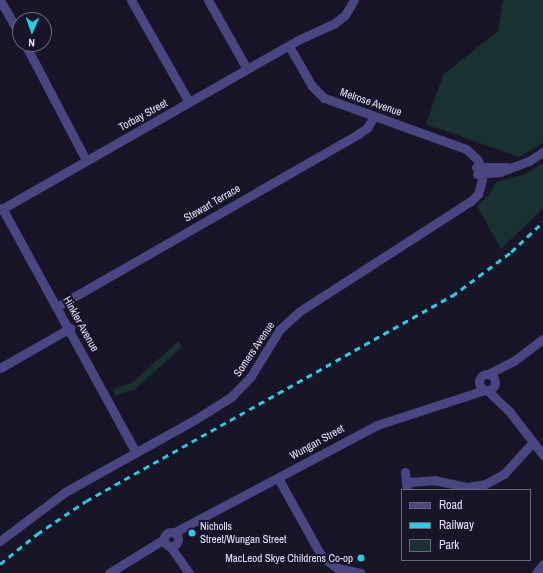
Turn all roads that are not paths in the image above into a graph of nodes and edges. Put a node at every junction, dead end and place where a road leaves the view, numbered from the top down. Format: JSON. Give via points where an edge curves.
{"nodes":[{"id":1,"x":0,"y":0,"type":"edge"},
{"id":2,"x":131,"y":0,"type":"edge"},
{"id":3,"x":208,"y":0,"type":"edge"},
{"id":4,"x":348,"y":0,"type":"edge"},
{"id":5,"x":354,"y":0,"type":"edge"},
{"id":6,"x":343,"y":12,"type":"junction"},
{"id":7,"x":12,"y":21,"type":"edge"},
{"id":8,"x":289,"y":46,"type":"junction"},
{"id":9,"x":29,"y":52,"type":"edge"},
{"id":10,"x":247,"y":69,"type":"junction"},
{"id":11,"x":189,"y":102,"type":"junction"},
{"id":12,"x":374,"y":116,"type":"junction"},
{"id":13,"x":543,"y":152,"type":"edge"},
{"id":14,"x":86,"y":160,"type":"junction"},
{"id":15,"x":479,"y":171,"type":"junction"},
{"id":16,"x":1,"y":209,"type":"edge"},
{"id":17,"x":58,"y":306,"type":"junction"},
{"id":18,"x":70,"y":328,"type":"junction"},
{"id":19,"x":543,"y":339,"type":"edge"},
{"id":20,"x":515,"y":360,"type":"junction"},
{"id":21,"x":0,"y":368,"type":"edge"},
{"id":22,"x":488,"y":374,"type":"junction"},
{"id":23,"x":480,"y":380,"type":"junction"},
{"id":24,"x":490,"y":387,"type":"junction"},
{"id":25,"x":460,"y":398,"type":"junction"},
{"id":26,"x":533,"y":442,"type":"junction"},
{"id":27,"x":136,"y":452,"type":"junction"},
{"id":28,"x":543,"y":455,"type":"edge"},
{"id":29,"x":406,"y":472,"type":"dead end"},
{"id":30,"x":278,"y":478,"type":"junction"},
{"id":31,"x":408,"y":486,"type":"edge"},
{"id":32,"x":0,"y":541,"type":"edge"},
{"id":33,"x":171,"y":541,"type":"junction"},
{"id":34,"x":543,"y":564,"type":"edge"},
{"id":35,"x":109,"y":573,"type":"edge"},
{"id":36,"x":189,"y":573,"type":"edge"},
{"id":37,"x":360,"y":573,"type":"edge"},
{"id":38,"x":536,"y":573,"type":"edge"}],
"edges":[{"from":1,"to":7,"type":"street"},
{"from":2,"to":11,"type":"street"},
{"from":3,"to":10,"type":"street"},
{"from":4,"to":6,"type":"street"},
{"from":5,"to":6,"type":"street"},
{"from":6,"to":8,"type":"street","name":"Torbay Street"},
{"from":8,"to":10,"type":"street","name":"Torbay Street"},
{"from":8,"to":12,"type":"street","name":"Melrose Avenue","via":[[319,94]]},
{"from":9,"to":14,"type":"street"},
{"from":10,"to":11,"type":"street","name":"Torbay Street"},
{"from":11,"to":14,"type":"street","name":"Torbay Street"},
{"from":12,"to":15,"type":"street","name":"Melrose Avenue","via":[[458,145],[469,152]]},
{"from":12,"to":17,"type":"street","name":"Stewart Terrace","via":[[367,128],[358,134]]},
{"from":13,"to":15,"type":"street","via":[[512,168]]},
{"from":14,"to":16,"type":"street","name":"Torbay Street"},
{"from":15,"to":27,"type":"street","name":"Somers Avenue","via":[[474,190],[464,204],[300,311],[280,329],[251,376],[231,397]]},
{"from":16,"to":17,"type":"street","name":"Hinkler Avenue"},
{"from":17,"to":18,"type":"street","name":"Hinkler Avenue"},
{"from":18,"to":21,"type":"street"},
{"from":18,"to":27,"type":"street","name":"Hinkler Avenue"},
{"from":19,"to":20,"type":"street","name":"Wungan Street"},
{"from":20,"to":22,"type":"street","name":"Wungan Street"},
{"from":20,"to":24,"type":"street","name":"Wungan Street"},
{"from":22,"to":23,"type":"street","name":"Wungan Street"},
{"from":22,"to":24,"type":"street"},
{"from":23,"to":24,"type":"street","via":[[480,385]]},
{"from":23,"to":25,"type":"street","name":"Wungan Street"},
{"from":24,"to":25,"type":"street","name":"Wungan Street"},
{"from":24,"to":26,"type":"street"},
{"from":25,"to":30,"type":"street","name":"Wungan Street","via":[[377,424]]},
{"from":26,"to":28,"type":"street"},
{"from":26,"to":31,"type":"street","via":[[504,474],[485,484],[467,487],[434,480]]},
{"from":27,"to":32,"type":"street","name":"Somers Avenue","via":[[60,496]]},
{"from":29,"to":31,"type":"street"},
{"from":30,"to":33,"type":"street","name":"Wungan Street","via":[[194,524]]},
{"from":30,"to":37,"type":"street","via":[[322,557],[337,568]]},
{"from":33,"to":35,"type":"street","name":"Wungan Street","via":[[145,552]]},
{"from":33,"to":36,"type":"street"},
{"from":34,"to":38,"type":"street"}]}
